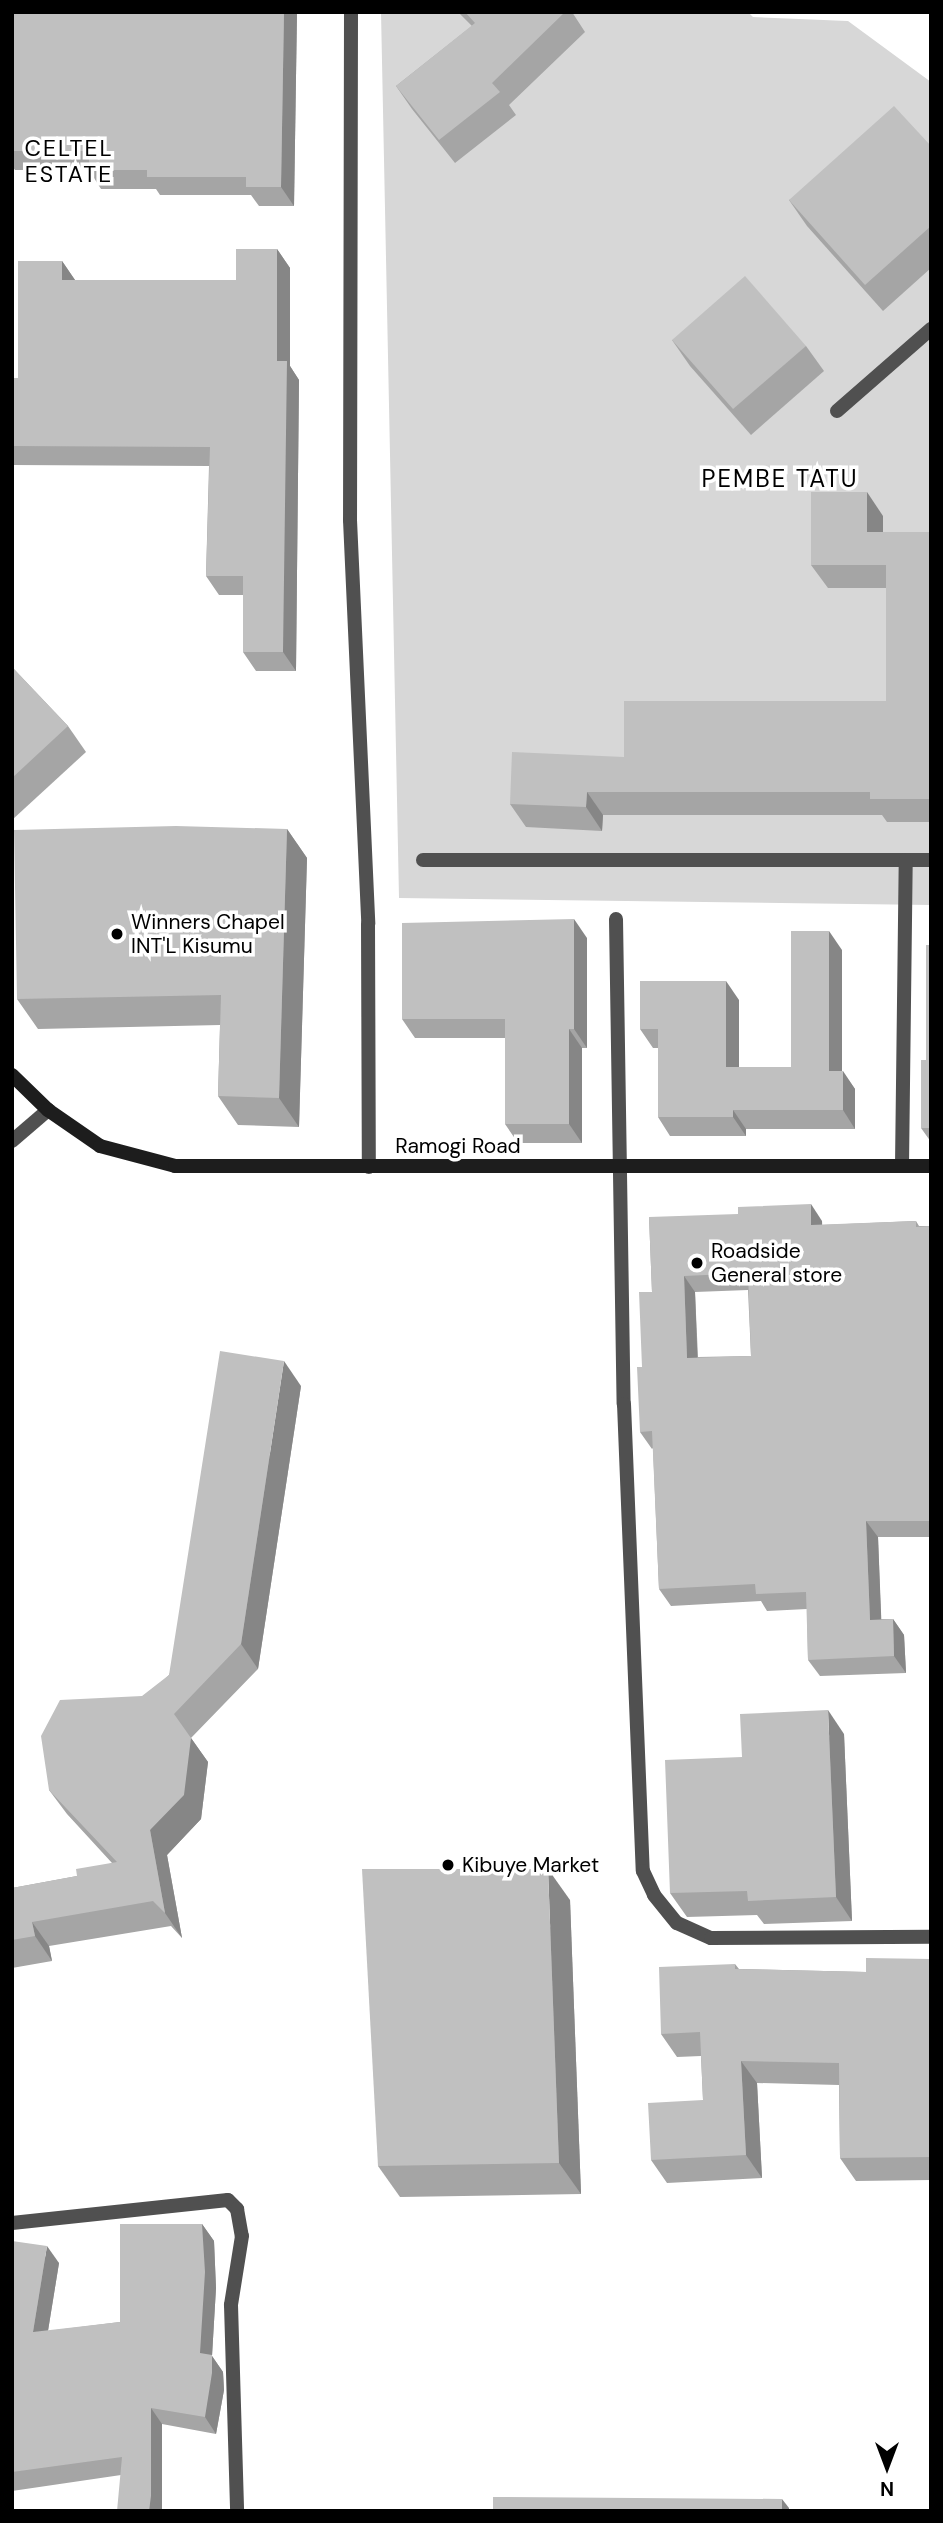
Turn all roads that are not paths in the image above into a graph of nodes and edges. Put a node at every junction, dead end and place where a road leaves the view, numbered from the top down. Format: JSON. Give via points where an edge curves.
{"nodes":[{"id":1,"x":351,"y":12,"type":"edge"},
{"id":2,"x":931,"y":329,"type":"edge"},
{"id":3,"x":837,"y":411,"type":"dead end"},
{"id":4,"x":424,"y":860,"type":"dead end"},
{"id":5,"x":906,"y":860,"type":"junction"},
{"id":6,"x":931,"y":860,"type":"edge"},
{"id":7,"x":616,"y":919,"type":"dead end"},
{"id":8,"x":12,"y":1075,"type":"edge"},
{"id":9,"x":48,"y":1110,"type":"junction"},
{"id":10,"x":12,"y":1141,"type":"edge"},
{"id":11,"x":623,"y":1166,"type":"junction"},
{"id":12,"x":902,"y":1166,"type":"junction"},
{"id":13,"x":931,"y":1166,"type":"edge"},
{"id":14,"x":369,"y":1167,"type":"junction"},
{"id":15,"x":931,"y":1937,"type":"edge"},
{"id":16,"x":12,"y":2223,"type":"edge"},
{"id":17,"x":237,"y":2511,"type":"edge"}],
"edges":[{"from":1,"to":14,"type":"street","via":[[350,520],[368,924]]},
{"from":2,"to":3,"type":"street"},
{"from":4,"to":5,"type":"street"},
{"from":5,"to":6,"type":"street"},
{"from":5,"to":12,"type":"street"},
{"from":7,"to":11,"type":"street"},
{"from":8,"to":9,"type":"street","name":"Ramogi Road"},
{"from":9,"to":10,"type":"street"},
{"from":9,"to":14,"type":"street","name":"Ramogi Road","via":[[100,1146],[175,1166]]},
{"from":11,"to":12,"type":"street","name":"Ramogi Road"},
{"from":11,"to":14,"type":"street","name":"Ramogi Road"},
{"from":11,"to":15,"type":"street","via":[[624,1404],[643,1871],[649,1887],[677,1923],[711,1938]]},
{"from":12,"to":13,"type":"street","name":"Ramogi Road"},
{"from":16,"to":17,"type":"street","via":[[228,2200],[237,2209],[242,2236],[231,2305]]}]}
